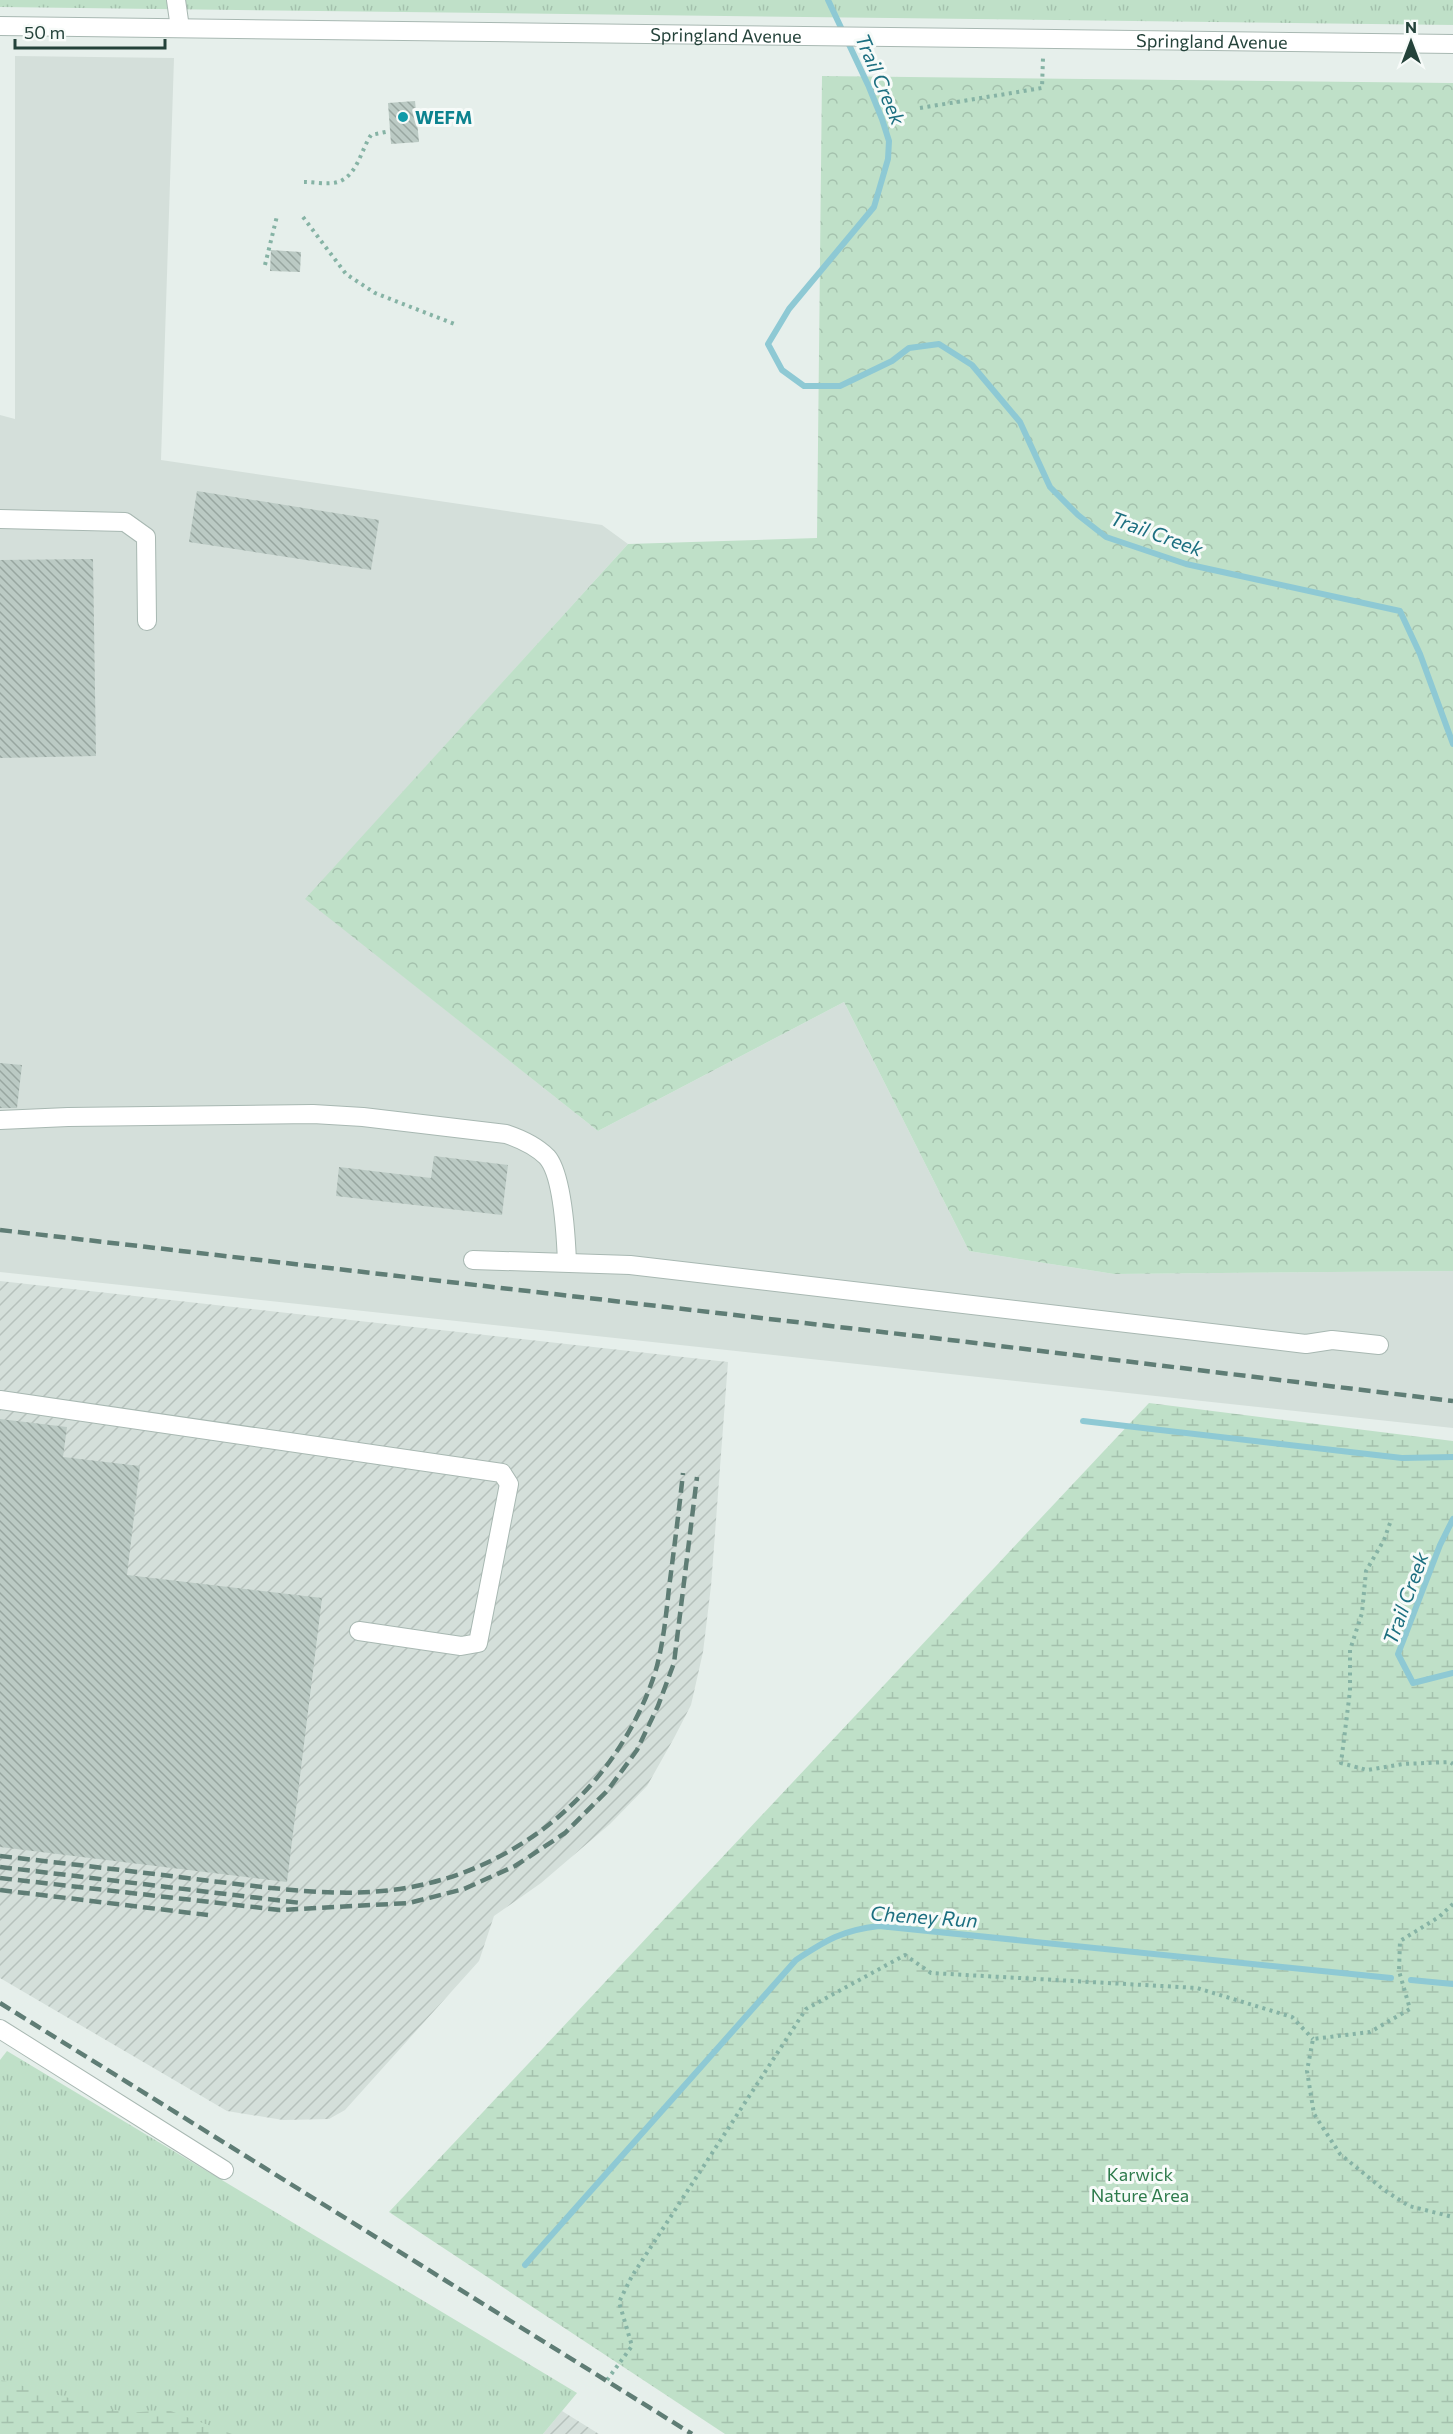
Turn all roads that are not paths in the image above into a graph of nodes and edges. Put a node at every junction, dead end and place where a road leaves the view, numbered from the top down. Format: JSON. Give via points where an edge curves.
{"nodes":[{"id":1,"x":176,"y":0,"type":"edge"},
{"id":2,"x":0,"y":26,"type":"edge"},
{"id":3,"x":180,"y":28,"type":"junction"},
{"id":4,"x":1453,"y":44,"type":"edge"},
{"id":5,"x":0,"y":519,"type":"edge"},
{"id":6,"x":147,"y":621,"type":"dead end"},
{"id":7,"x":0,"y":1120,"type":"edge"},
{"id":8,"x":473,"y":1260,"type":"dead end"},
{"id":9,"x":567,"y":1262,"type":"junction"},
{"id":10,"x":1379,"y":1345,"type":"dead end"},
{"id":11,"x":0,"y":1400,"type":"edge"},
{"id":12,"x":359,"y":1631,"type":"dead end"},
{"id":13,"x":0,"y":2029,"type":"edge"},
{"id":14,"x":224,"y":2170,"type":"dead end"}],
"edges":[{"from":1,"to":3,"type":"street"},
{"from":2,"to":3,"type":"street","name":"Springland Avenue"},
{"from":3,"to":4,"type":"street","name":"Springland Avenue"},
{"from":5,"to":6,"type":"street","via":[[125,522],[146,537]]},
{"from":7,"to":9,"type":"street","via":[[313,1114],[506,1134],[527,1142],[548,1158],[556,1174]]},
{"from":8,"to":9,"type":"street"},
{"from":9,"to":10,"type":"street","via":[[630,1265],[1306,1344],[1332,1340]]},
{"from":11,"to":12,"type":"street","via":[[502,1473],[509,1484],[478,1643],[461,1646]]},
{"from":13,"to":14,"type":"street"}]}
